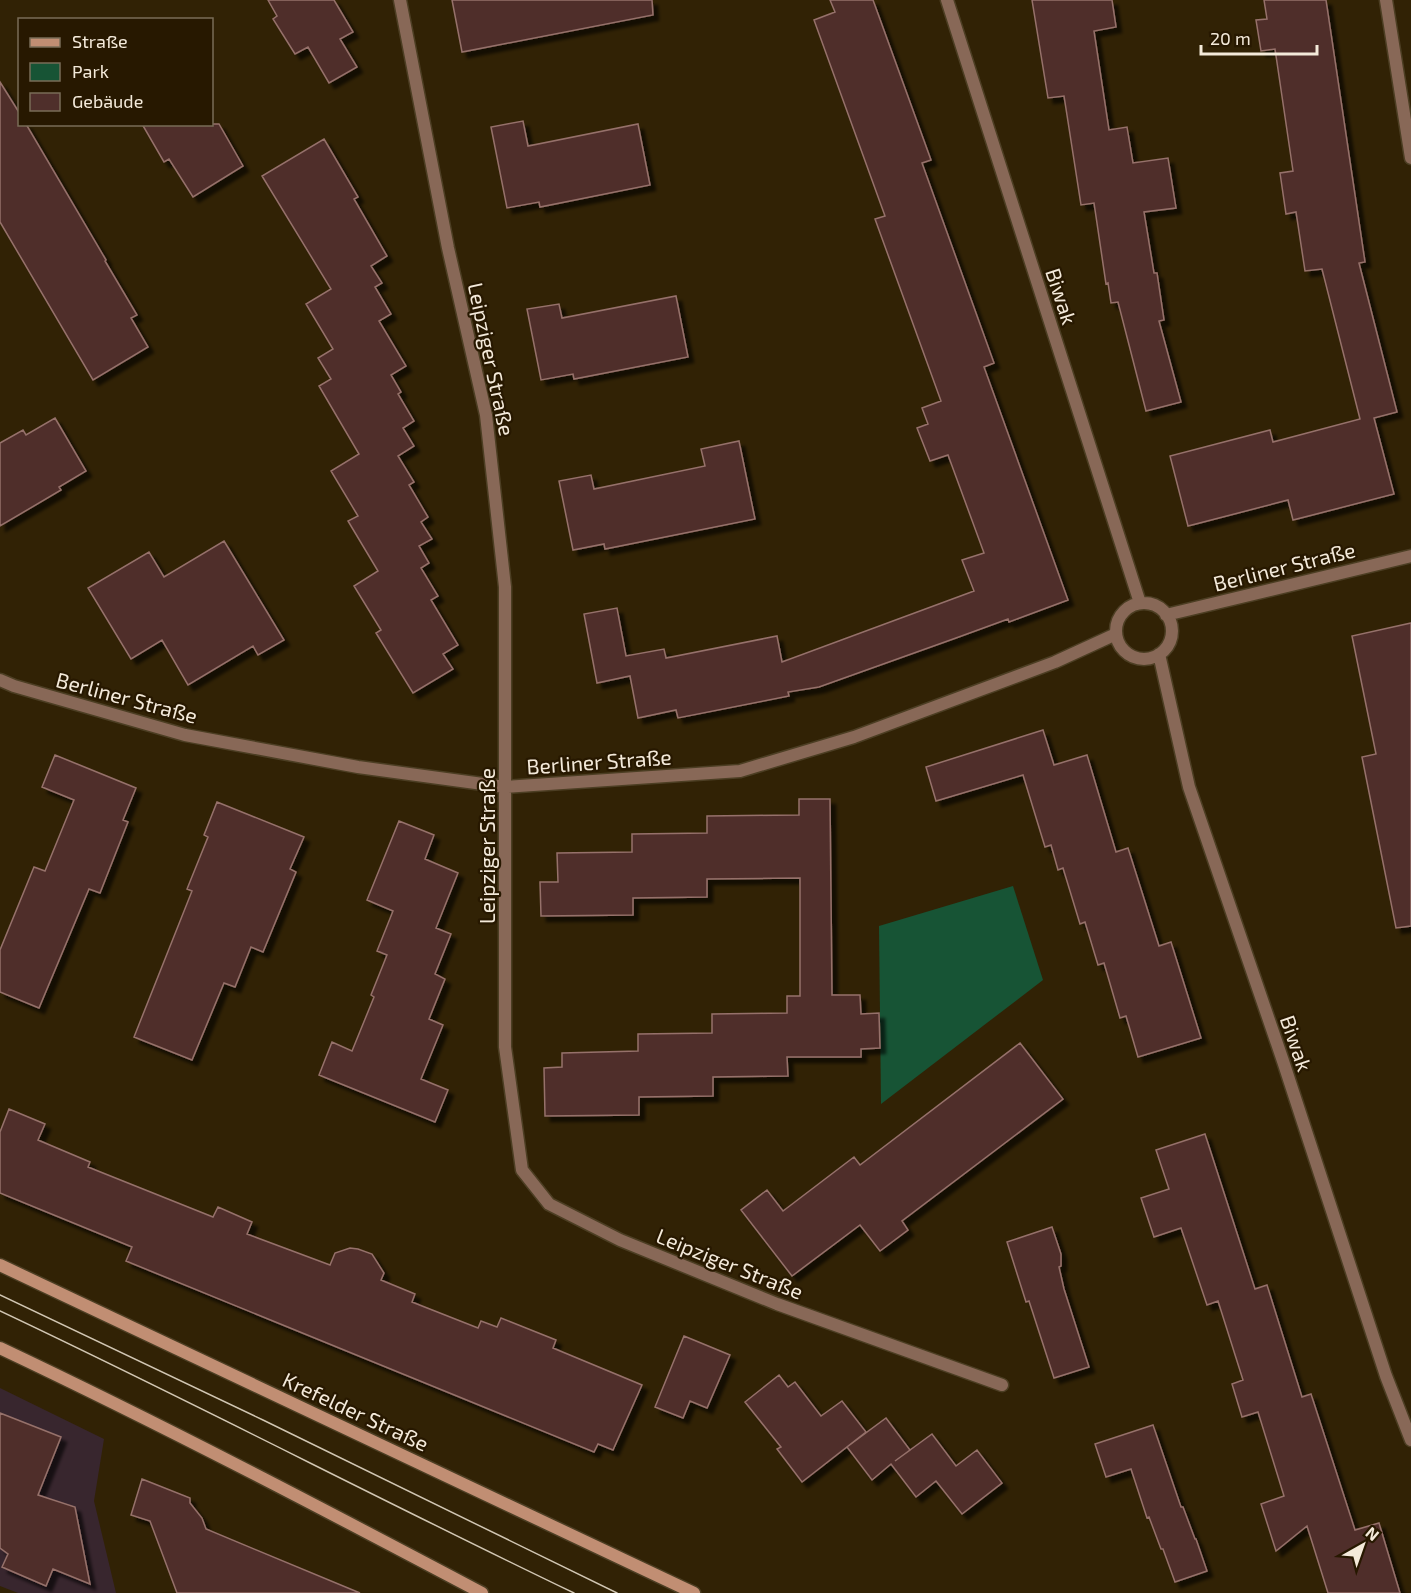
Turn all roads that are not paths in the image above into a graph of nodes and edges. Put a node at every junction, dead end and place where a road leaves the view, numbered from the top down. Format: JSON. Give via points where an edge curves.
{"nodes":[{"id":1,"x":400,"y":0,"type":"edge"},
{"id":2,"x":947,"y":0,"type":"edge"},
{"id":3,"x":1386,"y":0,"type":"edge"},
{"id":4,"x":1411,"y":158,"type":"edge"},
{"id":5,"x":1411,"y":556,"type":"edge"},
{"id":6,"x":1140,"y":603,"type":"junction"},
{"id":7,"x":1167,"y":615,"type":"junction"},
{"id":8,"x":1116,"y":634,"type":"junction"},
{"id":9,"x":1159,"y":654,"type":"junction"},
{"id":10,"x":0,"y":680,"type":"edge"},
{"id":11,"x":505,"y":787,"type":"junction"},
{"id":12,"x":0,"y":1265,"type":"edge"},
{"id":13,"x":0,"y":1348,"type":"edge"},
{"id":14,"x":1002,"y":1385,"type":"dead end"},
{"id":15,"x":1411,"y":1440,"type":"edge"},
{"id":16,"x":482,"y":1593,"type":"edge"},
{"id":17,"x":694,"y":1593,"type":"edge"}],
"edges":[{"from":1,"to":11,"type":"street","name":"Leipziger Straße","via":[[448,248],[486,415],[505,587]]},
{"from":2,"to":6,"type":"street","name":"Biwak"},
{"from":3,"to":4,"type":"street"},
{"from":5,"to":7,"type":"street","name":"Berliner Straße"},
{"from":6,"to":7,"type":"street","via":[[1158,607]]},
{"from":6,"to":8,"type":"street","via":[[1120,615]]},
{"from":7,"to":9,"type":"street","via":[[1172,631]]},
{"from":8,"to":9,"type":"street","via":[[1123,650],[1132,656],[1142,659]]},
{"from":8,"to":11,"type":"street","name":"Berliner Straße","via":[[1055,662],[854,737],[740,771]]},
{"from":9,"to":15,"type":"street","name":"Biwak","via":[[1189,787],[1386,1376]]},
{"from":10,"to":11,"type":"street","name":"Berliner Straße","via":[[184,735],[358,767]]},
{"from":11,"to":14,"type":"street","name":"Leipziger Straße","via":[[505,1047],[522,1170],[549,1204],[620,1240],[777,1304]]},
{"from":12,"to":17,"type":"main road","name":"Krefelder Straße"},
{"from":13,"to":16,"type":"main road","via":[[155,1423]]}]}
